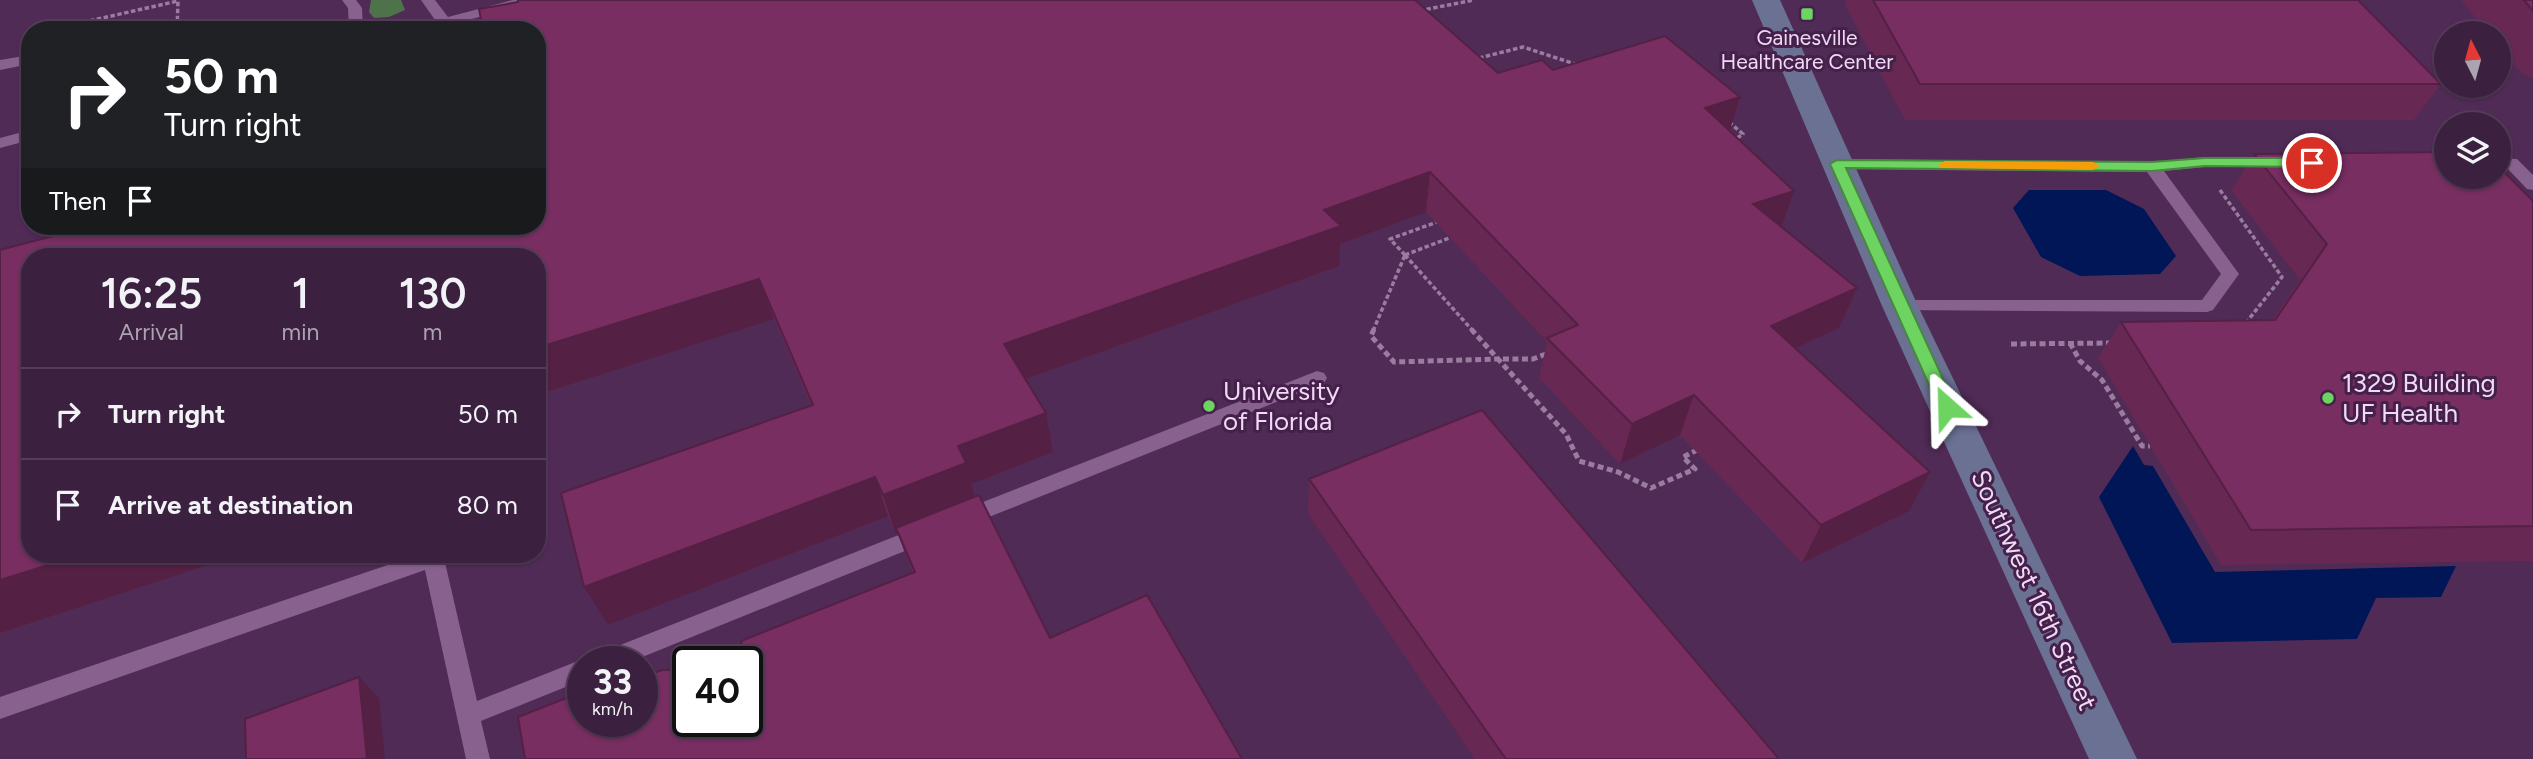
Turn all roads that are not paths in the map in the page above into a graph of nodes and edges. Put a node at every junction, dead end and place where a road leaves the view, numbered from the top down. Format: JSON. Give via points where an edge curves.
{"nodes":[{"id":1,"x":349,"y":0,"type":"edge"},
{"id":2,"x":428,"y":0,"type":"edge"},
{"id":3,"x":530,"y":0,"type":"edge"},
{"id":4,"x":1766,"y":0,"type":"edge"},
{"id":5,"x":356,"y":21,"type":"edge"},
{"id":6,"x":443,"y":21,"type":"edge"},
{"id":7,"x":462,"y":21,"type":"edge"},
{"id":8,"x":21,"y":61,"type":"edge"},
{"id":9,"x":0,"y":65,"type":"edge"},
{"id":10,"x":21,"y":137,"type":"edge"},
{"id":11,"x":0,"y":143,"type":"edge"},
{"id":12,"x":2286,"y":162,"type":"edge"},
{"id":13,"x":2511,"y":163,"type":"edge"},
{"id":14,"x":2533,"y":163,"type":"edge"},
{"id":15,"x":1837,"y":164,"type":"junction"},
{"id":16,"x":2152,"y":167,"type":"junction"},
{"id":17,"x":2511,"y":168,"type":"edge"},
{"id":18,"x":2533,"y":186,"type":"edge"},
{"id":19,"x":1900,"y":306,"type":"junction"},
{"id":20,"x":1317,"y":378,"type":"dead end"},
{"id":21,"x":419,"y":563,"type":"edge"},
{"id":22,"x":434,"y":563,"type":"edge"},
{"id":23,"x":643,"y":646,"type":"edge"},
{"id":24,"x":567,"y":676,"type":"edge"},
{"id":25,"x":0,"y":708,"type":"edge"},
{"id":26,"x":468,"y":715,"type":"junction"},
{"id":27,"x":478,"y":759,"type":"edge"},
{"id":28,"x":2113,"y":759,"type":"edge"}],
"edges":[{"from":1,"to":5,"type":"lane"},
{"from":2,"to":6,"type":"lane"},
{"from":3,"to":7,"type":"lane"},
{"from":4,"to":15,"type":"street","name":"Southwest 16th Street"},
{"from":8,"to":9,"type":"lane"},
{"from":10,"to":11,"type":"lane"},
{"from":12,"to":16,"type":"lane"},
{"from":13,"to":14,"type":"lane"},
{"from":15,"to":16,"type":"lane"},
{"from":15,"to":19,"type":"street","name":"Southwest 16th Street"},
{"from":16,"to":19,"type":"lane","via":[[2230,274],[2207,306]]},
{"from":17,"to":18,"type":"lane"},
{"from":19,"to":28,"type":"street","name":"Southwest 16th Street"},
{"from":20,"to":23,"type":"lane"},
{"from":21,"to":25,"type":"lane"},
{"from":22,"to":26,"type":"lane"},
{"from":24,"to":26,"type":"lane"},
{"from":26,"to":27,"type":"lane"}]}
